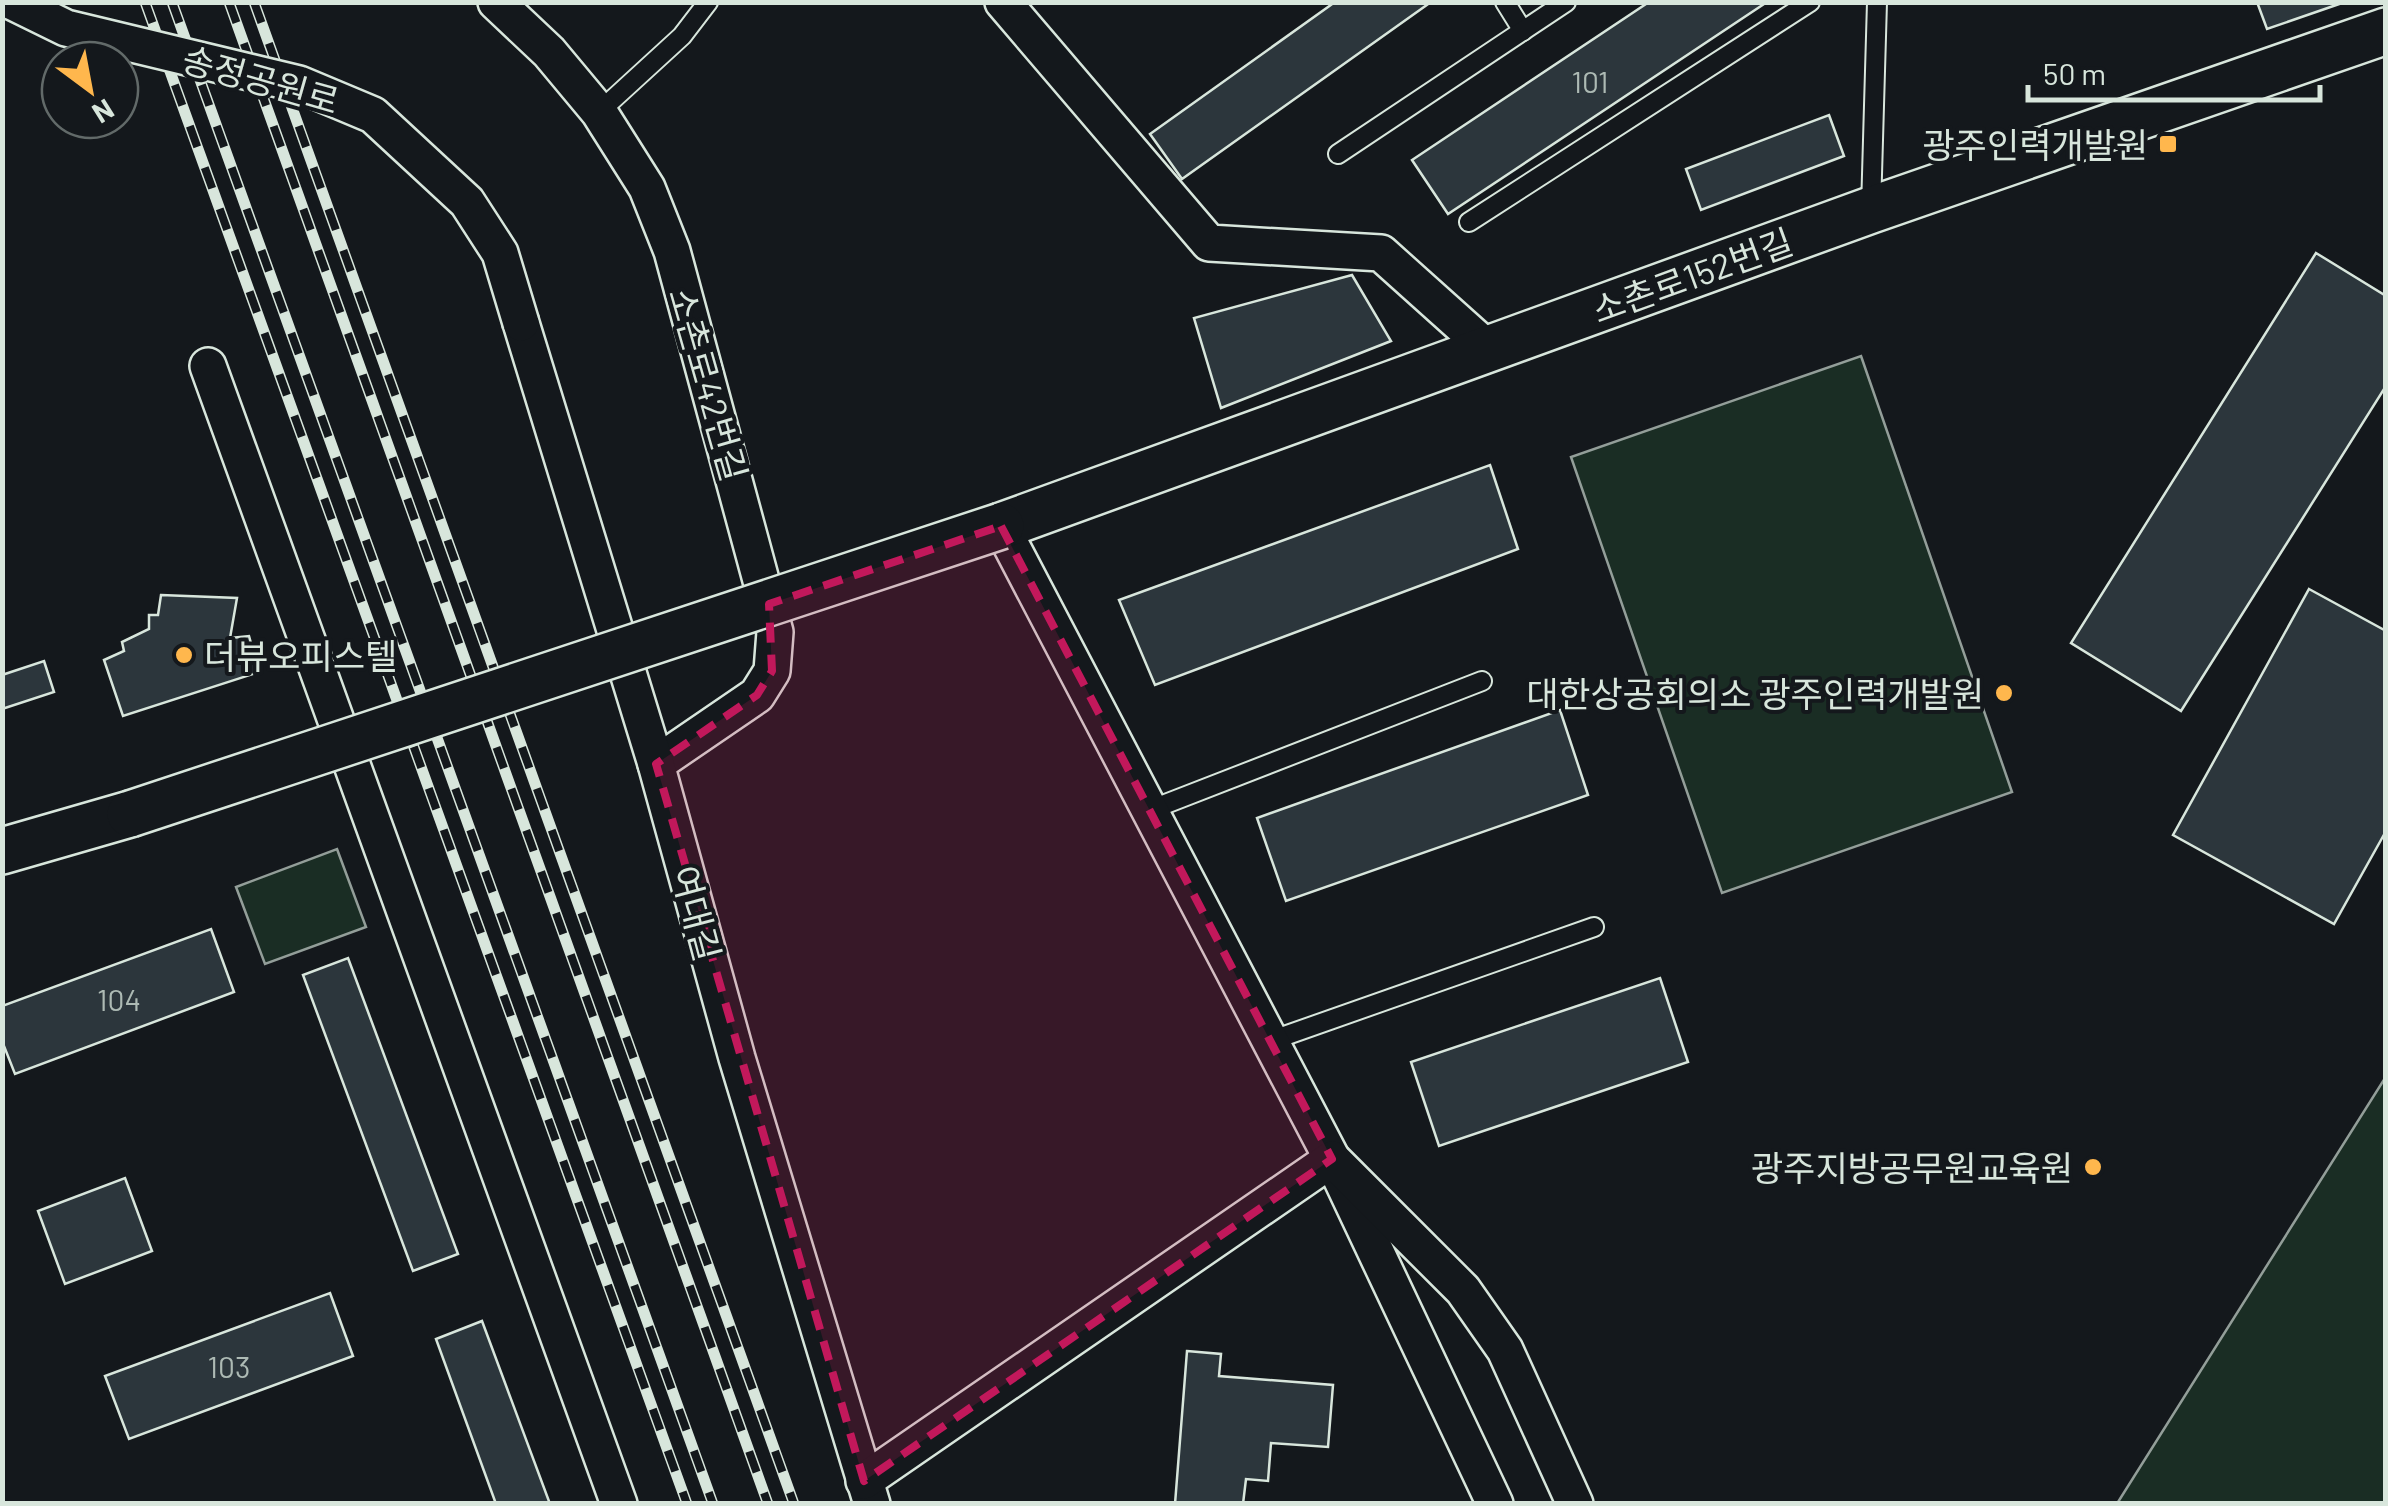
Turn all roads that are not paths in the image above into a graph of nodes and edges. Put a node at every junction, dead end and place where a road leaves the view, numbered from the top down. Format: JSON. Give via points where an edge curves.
{"nodes":[{"id":1,"x":13,"y":2,"type":"edge"},
{"id":2,"x":496,"y":2,"type":"edge"},
{"id":3,"x":708,"y":2,"type":"edge"},
{"id":4,"x":1003,"y":2,"type":"edge"},
{"id":5,"x":1506,"y":2,"type":"edge"},
{"id":6,"x":1566,"y":2,"type":"edge"},
{"id":7,"x":1810,"y":2,"type":"edge"},
{"id":8,"x":1877,"y":2,"type":"edge"},
{"id":9,"x":1523,"y":31,"type":"junction"},
{"id":10,"x":2386,"y":31,"type":"edge"},
{"id":11,"x":599,"y":112,"type":"junction"},
{"id":12,"x":1338,"y":154,"type":"dead end"},
{"id":13,"x":1871,"y":210,"type":"junction"},
{"id":14,"x":1469,"y":222,"type":"dead end"},
{"id":15,"x":521,"y":322,"type":"joint"},
{"id":16,"x":1488,"y":349,"type":"junction"},
{"id":17,"x":208,"y":366,"type":"dead end"},
{"id":18,"x":1001,"y":526,"type":"junction"},
{"id":19,"x":1482,"y":681,"type":"dead end"},
{"id":20,"x":656,"y":764,"type":"junction"},
{"id":21,"x":1150,"y":810,"type":"junction"},
{"id":22,"x":2,"y":851,"type":"edge"},
{"id":23,"x":1594,"y":927,"type":"dead end"},
{"id":24,"x":1270,"y":1040,"type":"junction"},
{"id":25,"x":1332,"y":1158,"type":"junction"},
{"id":26,"x":868,"y":1492,"type":"edge"},
{"id":27,"x":619,"y":1504,"type":"edge"},
{"id":28,"x":1495,"y":1504,"type":"edge"},
{"id":29,"x":1575,"y":1504,"type":"edge"}],
"edges":[{"from":1,"to":15,"type":"street","name":"송정공원로","bridge":true,"via":[[66,28],[300,84],[373,115],[467,202],[500,253]]},
{"from":2,"to":11,"type":"street","name":"소촌로42번길"},
{"from":3,"to":11,"type":"lane","via":[[682,36]]},
{"from":4,"to":16,"type":"street","via":[[1209,243],[1381,253]]},
{"from":5,"to":9,"type":"lane"},
{"from":6,"to":9,"type":"lane"},
{"from":7,"to":14,"type":"lane"},
{"from":8,"to":13,"type":"lane"},
{"from":9,"to":12,"type":"lane"},
{"from":10,"to":13,"type":"street","name":"소촌로152번길"},
{"from":11,"to":20,"type":"street","name":"소촌로42번길","via":[[646,188],[672,251],[775,632],[772,671],[757,695]]},
{"from":13,"to":16,"type":"street","name":"소촌로152번길"},
{"from":15,"to":20,"type":"street","name":"여대길"},
{"from":16,"to":18,"type":"street","name":"소촌로152번길"},
{"from":17,"to":27,"type":"street"},
{"from":18,"to":21,"type":"street"},
{"from":18,"to":22,"type":"street","name":"소촌로152번길","bridge":true},
{"from":19,"to":21,"type":"lane"},
{"from":20,"to":26,"type":"street","name":"여대길"},
{"from":21,"to":24,"type":"street"},
{"from":23,"to":24,"type":"lane"},
{"from":24,"to":25,"type":"street"},
{"from":25,"to":26,"type":"street"},
{"from":25,"to":28,"type":"street"},
{"from":25,"to":29,"type":"street","via":[[1463,1290],[1505,1350]]}]}
